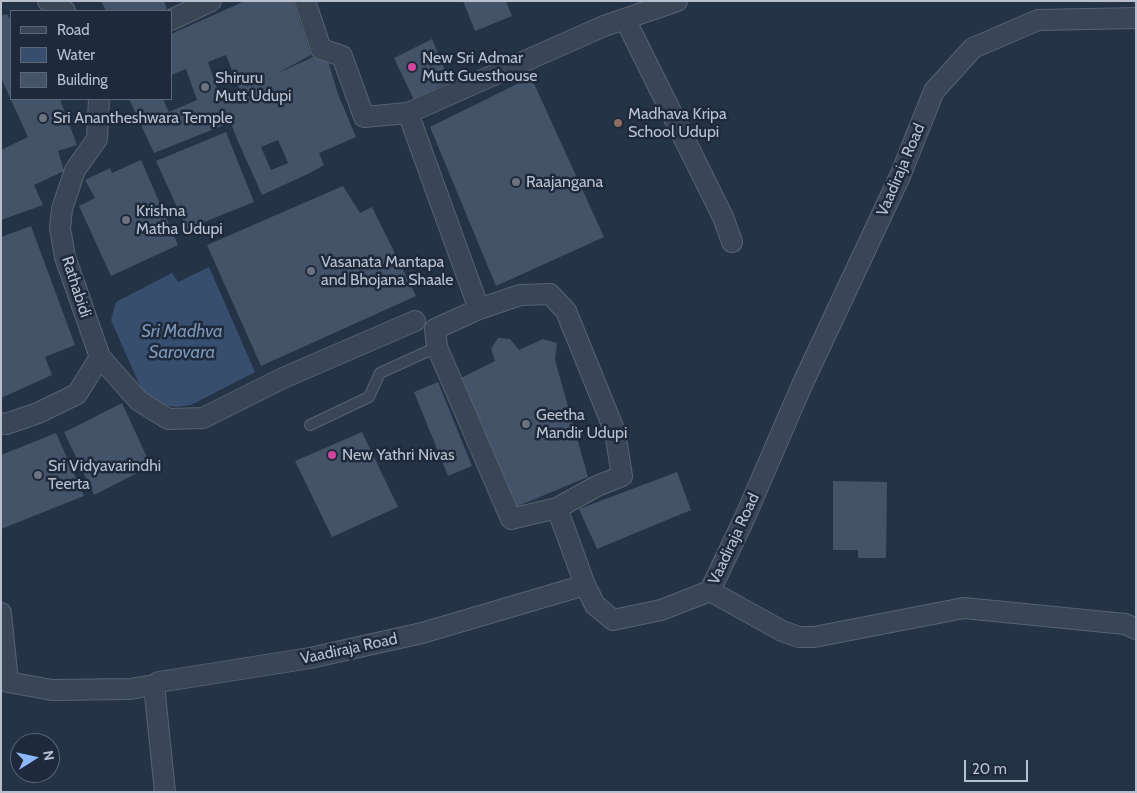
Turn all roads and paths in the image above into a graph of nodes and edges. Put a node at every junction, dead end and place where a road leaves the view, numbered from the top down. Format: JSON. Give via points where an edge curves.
{"nodes":[{"id":1,"x":48,"y":1,"type":"edge"},
{"id":2,"x":211,"y":1,"type":"edge"},
{"id":3,"x":305,"y":1,"type":"edge"},
{"id":4,"x":677,"y":1,"type":"edge"},
{"id":5,"x":63,"y":10,"type":"edge"},
{"id":6,"x":1136,"y":18,"type":"edge"},
{"id":7,"x":624,"y":19,"type":"junction"},
{"id":8,"x":172,"y":20,"type":"edge"},
{"id":9,"x":100,"y":100,"type":"edge"},
{"id":10,"x":408,"y":113,"type":"junction"},
{"id":11,"x":732,"y":242,"type":"dead end"},
{"id":12,"x":479,"y":309,"type":"junction"},
{"id":13,"x":415,"y":321,"type":"dead end"},
{"id":14,"x":437,"y":347,"type":"junction"},
{"id":15,"x":100,"y":357,"type":"junction"},
{"id":16,"x":1,"y":424,"type":"edge"},
{"id":17,"x":310,"y":424,"type":"dead end"},
{"id":18,"x":557,"y":508,"type":"junction"},
{"id":19,"x":585,"y":585,"type":"junction"},
{"id":20,"x":710,"y":592,"type":"junction"},
{"id":21,"x":1,"y":613,"type":"edge"},
{"id":22,"x":1136,"y":629,"type":"edge"},
{"id":23,"x":154,"y":685,"type":"junction"},
{"id":24,"x":5,"y":686,"type":"edge"},
{"id":25,"x":165,"y":792,"type":"edge"}],
"edges":[{"from":1,"to":5,"type":"street"},
{"from":2,"to":8,"type":"street"},
{"from":3,"to":10,"type":"street","via":[[322,49],[342,56],[364,117]]},
{"from":4,"to":7,"type":"street"},
{"from":6,"to":20,"type":"street","name":"Vaadiraja Road","via":[[1038,20],[973,48],[934,91],[900,176]]},
{"from":7,"to":10,"type":"street"},
{"from":7,"to":11,"type":"street"},
{"from":9,"to":15,"type":"street","name":"Rathabidi","via":[[97,139],[75,170],[62,209],[60,228],[65,256]]},
{"from":10,"to":12,"type":"street"},
{"from":12,"to":14,"type":"street","via":[[435,329]]},
{"from":12,"to":18,"type":"street","via":[[520,295],[550,294],[566,311],[615,432],[622,476]]},
{"from":13,"to":15,"type":"street","via":[[283,378],[203,418],[168,419],[138,401]]},
{"from":14,"to":17,"type":"lane","via":[[380,373],[369,397]]},
{"from":14,"to":18,"type":"street","via":[[510,519]]},
{"from":15,"to":16,"type":"street","via":[[77,394],[38,414]]},
{"from":18,"to":19,"type":"street"},
{"from":19,"to":20,"type":"street","name":"Vaadiraja Road","via":[[595,606],[613,620],[661,610]]},
{"from":19,"to":23,"type":"street","name":"Vaadiraja Road","via":[[422,633],[310,658]]},
{"from":20,"to":22,"type":"street","via":[[799,637],[814,637],[964,608],[1125,624]]},
{"from":21,"to":24,"type":"street"},
{"from":23,"to":24,"type":"street","name":"Vaadiraja Road","via":[[130,689],[52,690]]},
{"from":23,"to":25,"type":"street"}]}
